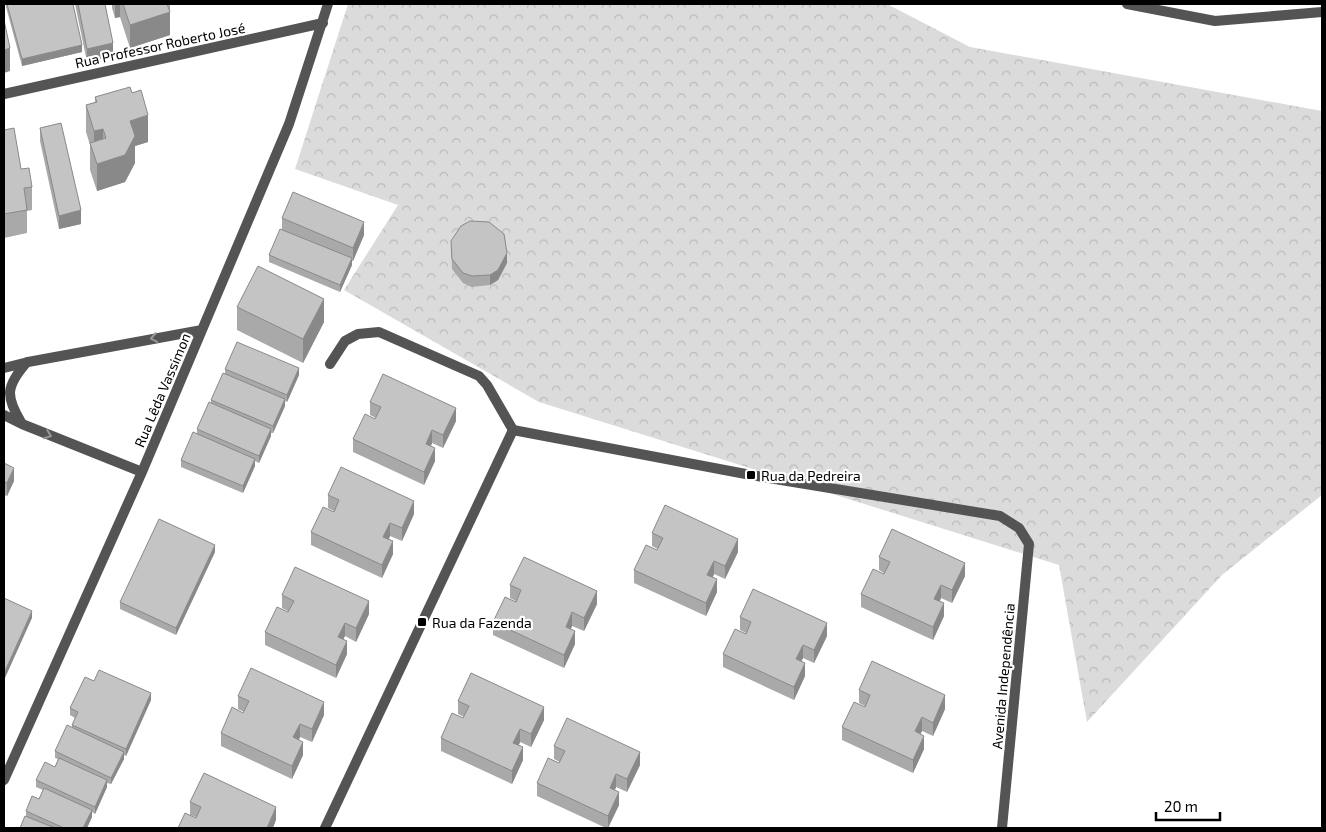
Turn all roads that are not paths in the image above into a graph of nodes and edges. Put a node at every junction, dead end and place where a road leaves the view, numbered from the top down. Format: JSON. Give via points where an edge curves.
{"nodes":[{"id":1,"x":328,"y":4,"type":"edge"},
{"id":2,"x":1127,"y":4,"type":"edge"},
{"id":3,"x":1140,"y":5,"type":"edge"},
{"id":4,"x":1322,"y":12,"type":"edge"},
{"id":5,"x":323,"y":23,"type":"junction"},
{"id":6,"x":4,"y":94,"type":"edge"},
{"id":7,"x":202,"y":330,"type":"junction"},
{"id":8,"x":28,"y":362,"type":"junction"},
{"id":9,"x":330,"y":364,"type":"dead end"},
{"id":10,"x":4,"y":368,"type":"edge"},
{"id":11,"x":4,"y":415,"type":"edge"},
{"id":12,"x":22,"y":424,"type":"junction"},
{"id":13,"x":513,"y":430,"type":"junction"},
{"id":14,"x":142,"y":472,"type":"junction"},
{"id":15,"x":4,"y":780,"type":"edge"},
{"id":16,"x":325,"y":828,"type":"edge"},
{"id":17,"x":1002,"y":828,"type":"edge"}],
"edges":[{"from":1,"to":5,"type":"street","name":"Rua Lêda Vassimon"},
{"from":2,"to":3,"type":"street"},
{"from":3,"to":4,"type":"street","via":[[1215,21]]},
{"from":5,"to":6,"type":"street","name":"Rua Professor Roberto José"},
{"from":5,"to":7,"type":"street","name":"Rua Lêda Vassimon","via":[[289,124]]},
{"from":7,"to":8,"type":"street","one_way":true},
{"from":7,"to":14,"type":"street","name":"Rua Lêda Vassimon"},
{"from":8,"to":10,"type":"street"},
{"from":8,"to":12,"type":"street","via":[[18,372],[10,390],[10,405]]},
{"from":9,"to":13,"type":"street","via":[[345,341],[358,334],[379,332],[479,376]]},
{"from":11,"to":12,"type":"street"},
{"from":12,"to":14,"type":"street","one_way":true},
{"from":13,"to":16,"type":"street"},
{"from":13,"to":17,"type":"street","name":"Avenida Independência","via":[[1000,516],[1019,528],[1029,544]]},
{"from":14,"to":15,"type":"street","name":"Rua Lêda Vassimon"}]}
